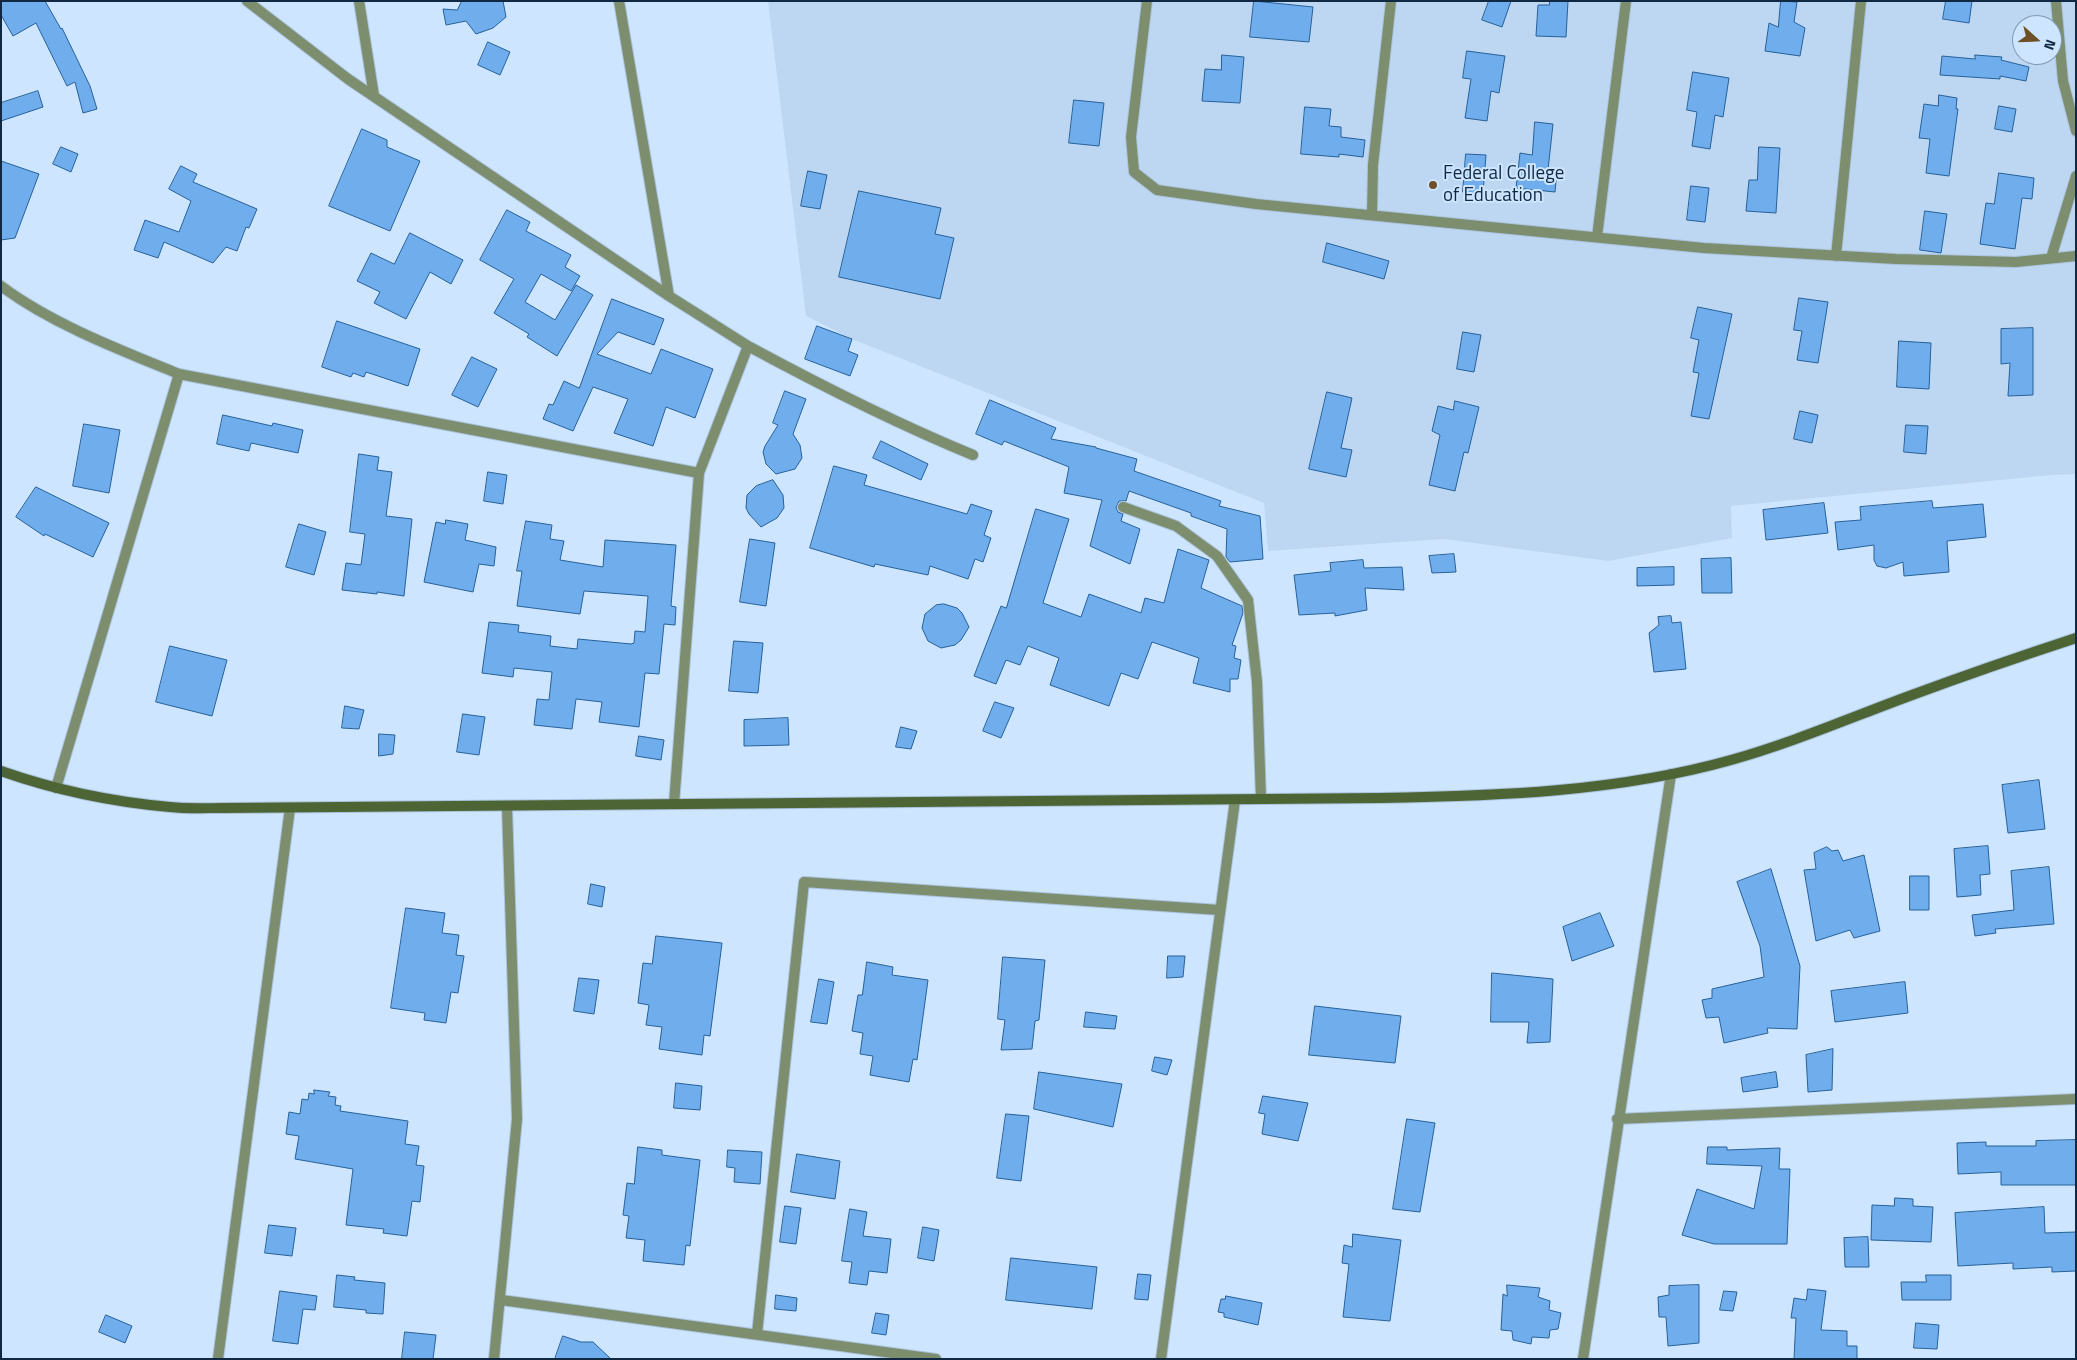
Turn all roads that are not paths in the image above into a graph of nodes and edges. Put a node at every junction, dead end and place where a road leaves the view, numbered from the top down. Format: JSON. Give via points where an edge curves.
{"nodes":[{"id":1,"x":247,"y":1,"type":"edge"},
{"id":2,"x":359,"y":1,"type":"edge"},
{"id":3,"x":619,"y":1,"type":"edge"},
{"id":4,"x":1147,"y":1,"type":"edge"},
{"id":5,"x":1391,"y":1,"type":"edge"},
{"id":6,"x":1626,"y":1,"type":"edge"},
{"id":7,"x":1861,"y":1,"type":"edge"},
{"id":8,"x":2056,"y":1,"type":"edge"},
{"id":9,"x":374,"y":96,"type":"junction"},
{"id":10,"x":2076,"y":132,"type":"edge"},
{"id":11,"x":2076,"y":176,"type":"edge"},
{"id":12,"x":1372,"y":215,"type":"junction"},
{"id":13,"x":1598,"y":238,"type":"junction"},
{"id":14,"x":1836,"y":256,"type":"junction"},
{"id":15,"x":2076,"y":256,"type":"edge"},
{"id":16,"x":2051,"y":258,"type":"junction"},
{"id":17,"x":1,"y":286,"type":"edge"},
{"id":18,"x":669,"y":296,"type":"junction"},
{"id":19,"x":748,"y":346,"type":"junction"},
{"id":20,"x":179,"y":374,"type":"junction"},
{"id":21,"x":973,"y":456,"type":"dead end"},
{"id":22,"x":699,"y":473,"type":"junction"},
{"id":23,"x":1123,"y":507,"type":"dead end"},
{"id":24,"x":2076,"y":638,"type":"edge"},
{"id":25,"x":1,"y":771,"type":"edge"},
{"id":26,"x":1671,"y":774,"type":"junction"},
{"id":27,"x":56,"y":788,"type":"junction"},
{"id":28,"x":1261,"y":799,"type":"junction"},
{"id":29,"x":1235,"y":800,"type":"junction"},
{"id":30,"x":674,"y":804,"type":"junction"},
{"id":31,"x":507,"y":807,"type":"junction"},
{"id":32,"x":290,"y":808,"type":"junction"},
{"id":33,"x":1220,"y":910,"type":"junction"},
{"id":34,"x":2076,"y":1099,"type":"edge"},
{"id":35,"x":1617,"y":1119,"type":"junction"},
{"id":36,"x":501,"y":1300,"type":"junction"},
{"id":37,"x":757,"y":1334,"type":"junction"},
{"id":38,"x":218,"y":1359,"type":"edge"},
{"id":39,"x":494,"y":1359,"type":"edge"},
{"id":40,"x":936,"y":1359,"type":"edge"},
{"id":41,"x":1161,"y":1359,"type":"edge"},
{"id":42,"x":1583,"y":1359,"type":"edge"}],
"edges":[{"from":1,"to":9,"type":"street"},
{"from":2,"to":9,"type":"street"},
{"from":3,"to":18,"type":"street"},
{"from":4,"to":12,"type":"street","via":[[1131,137],[1134,172],[1157,190]]},
{"from":5,"to":12,"type":"street"},
{"from":6,"to":13,"type":"street"},
{"from":7,"to":14,"type":"street"},
{"from":8,"to":10,"type":"street","via":[[2064,81]]},
{"from":9,"to":18,"type":"street"},
{"from":11,"to":16,"type":"street"},
{"from":12,"to":13,"type":"street"},
{"from":13,"to":14,"type":"street"},
{"from":14,"to":16,"type":"street","via":[[2016,262]]},
{"from":15,"to":16,"type":"street"},
{"from":17,"to":20,"type":"street","via":[[23,303]]},
{"from":18,"to":19,"type":"street"},
{"from":19,"to":21,"type":"street","via":[[840,396]]},
{"from":19,"to":22,"type":"street"},
{"from":20,"to":22,"type":"street"},
{"from":20,"to":27,"type":"street"},
{"from":22,"to":30,"type":"street"},
{"from":23,"to":28,"type":"street","via":[[1176,526],[1217,556],[1248,600],[1257,682]]},
{"from":24,"to":26,"type":"main road","via":[[1740,757]]},
{"from":25,"to":27,"type":"main road"},
{"from":26,"to":28,"type":"main road","via":[[1552,791],[1505,794]]},
{"from":26,"to":35,"type":"street"},
{"from":27,"to":32,"type":"main road","via":[[171,807]]},
{"from":28,"to":29,"type":"main road"},
{"from":29,"to":30,"type":"main road"},
{"from":29,"to":33,"type":"street"},
{"from":30,"to":31,"type":"main road"},
{"from":31,"to":32,"type":"main road"},
{"from":31,"to":36,"type":"street","via":[[517,1119]]},
{"from":32,"to":38,"type":"street"},
{"from":33,"to":37,"type":"street","via":[[804,882]]},
{"from":33,"to":41,"type":"street"},
{"from":34,"to":35,"type":"street"},
{"from":35,"to":42,"type":"street"},
{"from":36,"to":37,"type":"street"},
{"from":36,"to":39,"type":"street"},
{"from":37,"to":40,"type":"street"}]}
